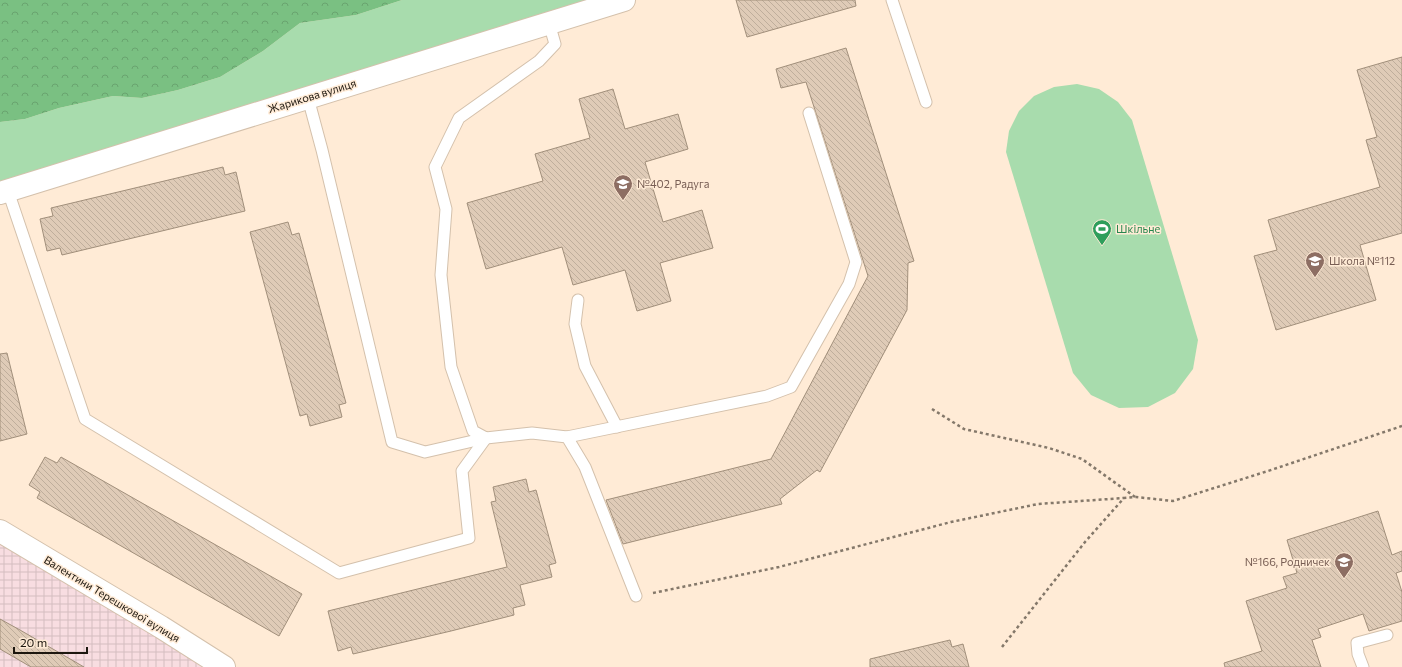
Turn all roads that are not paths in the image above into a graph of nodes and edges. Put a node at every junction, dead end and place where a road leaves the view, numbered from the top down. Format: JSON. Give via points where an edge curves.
{"nodes":[{"id":1,"x":624,"y":0,"type":"edge"},
{"id":2,"x":892,"y":0,"type":"edge"},
{"id":3,"x":549,"y":23,"type":"dead end"},
{"id":4,"x":308,"y":98,"type":"junction"},
{"id":5,"x":926,"y":102,"type":"dead end"},
{"id":6,"x":809,"y":113,"type":"dead end"},
{"id":7,"x":4,"y":192,"type":"edge"},
{"id":8,"x":578,"y":300,"type":"dead end"},
{"id":9,"x":617,"y":427,"type":"junction"},
{"id":10,"x":486,"y":438,"type":"junction"},
{"id":11,"x":567,"y":438,"type":"junction"},
{"id":12,"x":0,"y":531,"type":"edge"},
{"id":13,"x":636,"y":596,"type":"road end"},
{"id":14,"x":1387,"y":635,"type":"dead end"},
{"id":15,"x":224,"y":667,"type":"edge"},
{"id":16,"x":1363,"y":667,"type":"edge"}],
"edges":[{"from":1,"to":4,"type":"street","name":"Жарикова вулиця"},
{"from":2,"to":5,"type":"lane"},
{"from":3,"to":10,"type":"lane","via":[[555,44],[539,61],[459,118],[435,167],[446,209],[441,275],[451,367],[473,431]]},
{"from":4,"to":7,"type":"street","name":"Жарикова вулиця"},
{"from":4,"to":10,"type":"lane","via":[[392,442],[425,452]]},
{"from":6,"to":9,"type":"lane","via":[[856,262],[849,284],[791,387],[767,396]]},
{"from":7,"to":10,"type":"lane","via":[[85,419],[340,573],[469,538],[462,471]]},
{"from":8,"to":9,"type":"lane","via":[[575,324],[585,366]]},
{"from":9,"to":11,"type":"lane"},
{"from":10,"to":11,"type":"lane","via":[[532,433]]},
{"from":11,"to":13,"type":"lane","via":[[585,467]]},
{"from":12,"to":15,"type":"street","name":"Валентини Терешкової вулиця"},
{"from":14,"to":16,"type":"lane","via":[[1357,643]]}]}
